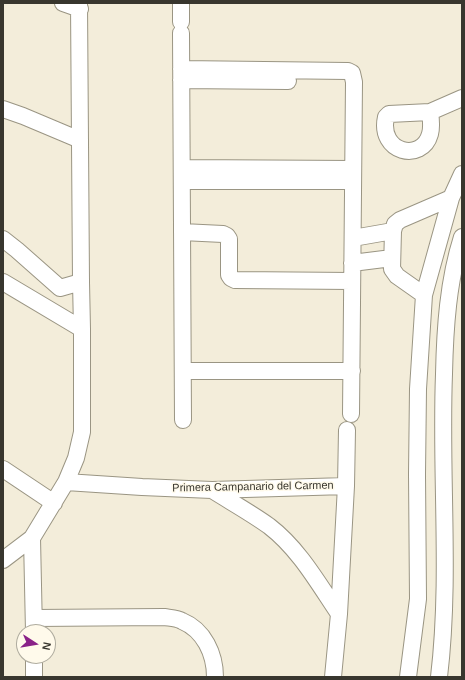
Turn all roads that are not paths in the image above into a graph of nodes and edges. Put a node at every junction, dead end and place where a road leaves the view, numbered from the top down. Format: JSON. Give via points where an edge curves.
{"nodes":[{"id":1,"x":63,"y":3,"type":"edge"},
{"id":2,"x":181,"y":3,"type":"edge"},
{"id":3,"x":80,"y":6,"type":"edge"},
{"id":4,"x":181,"y":75,"type":"junction"},
{"id":5,"x":462,"y":98,"type":"edge"},
{"id":6,"x":3,"y":108,"type":"edge"},
{"id":7,"x":430,"y":112,"type":"dead end"},
{"id":8,"x":80,"y":140,"type":"junction"},
{"id":9,"x":462,"y":174,"type":"edge"},
{"id":10,"x":182,"y":175,"type":"junction"},
{"id":11,"x":353,"y":175,"type":"junction"},
{"id":12,"x":450,"y":198,"type":"junction"},
{"id":13,"x":393,"y":231,"type":"junction"},
{"id":14,"x":182,"y":232,"type":"junction"},
{"id":15,"x":462,"y":237,"type":"edge"},
{"id":16,"x":353,"y":238,"type":"junction"},
{"id":17,"x":3,"y":239,"type":"edge"},
{"id":18,"x":392,"y":258,"type":"junction"},
{"id":19,"x":352,"y":272,"type":"junction"},
{"id":20,"x":3,"y":282,"type":"edge"},
{"id":21,"x":81,"y":282,"type":"junction"},
{"id":22,"x":60,"y":288,"type":"junction"},
{"id":23,"x":424,"y":295,"type":"junction"},
{"id":24,"x":52,"y":312,"type":"junction"},
{"id":25,"x":82,"y":329,"type":"junction"},
{"id":26,"x":183,"y":376,"type":"junction"},
{"id":27,"x":352,"y":376,"type":"junction"},
{"id":28,"x":352,"y":414,"type":"dead end"},
{"id":29,"x":183,"y":420,"type":"dead end"},
{"id":30,"x":347,"y":430,"type":"dead end"},
{"id":31,"x":3,"y":468,"type":"edge"},
{"id":32,"x":66,"y":482,"type":"junction"},
{"id":33,"x":346,"y":486,"type":"junction"},
{"id":34,"x":212,"y":490,"type":"junction"},
{"id":35,"x":54,"y":503,"type":"junction"},
{"id":36,"x":32,"y":538,"type":"junction"},
{"id":37,"x":3,"y":560,"type":"edge"},
{"id":38,"x":339,"y":614,"type":"junction"},
{"id":39,"x":34,"y":624,"type":"edge"},
{"id":40,"x":50,"y":624,"type":"edge"},
{"id":41,"x":34,"y":664,"type":"edge"},
{"id":42,"x":34,"y":677,"type":"edge"},
{"id":43,"x":215,"y":677,"type":"edge"},
{"id":44,"x":333,"y":677,"type":"edge"},
{"id":45,"x":408,"y":677,"type":"edge"},
{"id":46,"x":439,"y":677,"type":"edge"}],
"edges":[{"from":1,"to":3,"type":"street"},
{"from":2,"to":4,"type":"street"},
{"from":3,"to":8,"type":"street"},
{"from":4,"to":10,"type":"street"},
{"from":4,"to":11,"type":"street","via":[[348,71],[352,73]]},
{"from":5,"to":7,"type":"street"},
{"from":6,"to":8,"type":"street"},
{"from":8,"to":21,"type":"street"},
{"from":9,"to":12,"type":"street"},
{"from":10,"to":11,"type":"street"},
{"from":10,"to":14,"type":"street"},
{"from":11,"to":16,"type":"street"},
{"from":12,"to":13,"type":"street","via":[[400,220],[395,224]]},
{"from":12,"to":23,"type":"street"},
{"from":13,"to":16,"type":"street"},
{"from":13,"to":18,"type":"street"},
{"from":14,"to":19,"type":"street","via":[[227,236],[229,276],[235,280]]},
{"from":14,"to":26,"type":"street"},
{"from":15,"to":46,"type":"street","via":[[449,295],[445,336],[442,408],[444,618]]},
{"from":16,"to":19,"type":"street"},
{"from":17,"to":22,"type":"street"},
{"from":18,"to":19,"type":"street"},
{"from":18,"to":23,"type":"street","via":[[392,269],[397,276]]},
{"from":19,"to":27,"type":"street"},
{"from":20,"to":24,"type":"street"},
{"from":21,"to":22,"type":"street"},
{"from":21,"to":25,"type":"street"},
{"from":22,"to":24,"type":"street"},
{"from":23,"to":45,"type":"street","via":[[416,474],[418,599]]},
{"from":24,"to":25,"type":"street"},
{"from":25,"to":32,"type":"street","via":[[82,432],[76,458]]},
{"from":26,"to":27,"type":"street"},
{"from":26,"to":29,"type":"street"},
{"from":27,"to":28,"type":"street"},
{"from":30,"to":33,"type":"street"},
{"from":31,"to":35,"type":"street"},
{"from":32,"to":34,"type":"street","name":"Primera Campanario del Carmen"},
{"from":32,"to":35,"type":"street"},
{"from":33,"to":34,"type":"street","name":"Primera Campanario del Carmen"},
{"from":33,"to":38,"type":"street","name":"Primera Campanario del Carmen"},
{"from":34,"to":38,"type":"street","via":[[269,527],[289,546],[306,564]]},
{"from":35,"to":36,"type":"street"},
{"from":36,"to":37,"type":"street"},
{"from":36,"to":39,"type":"street"},
{"from":38,"to":44,"type":"street","name":"Primera Campanario del Carmen"},
{"from":40,"to":43,"type":"street","via":[[164,617],[182,621],[200,633],[212,654]]},
{"from":41,"to":42,"type":"street"}]}
